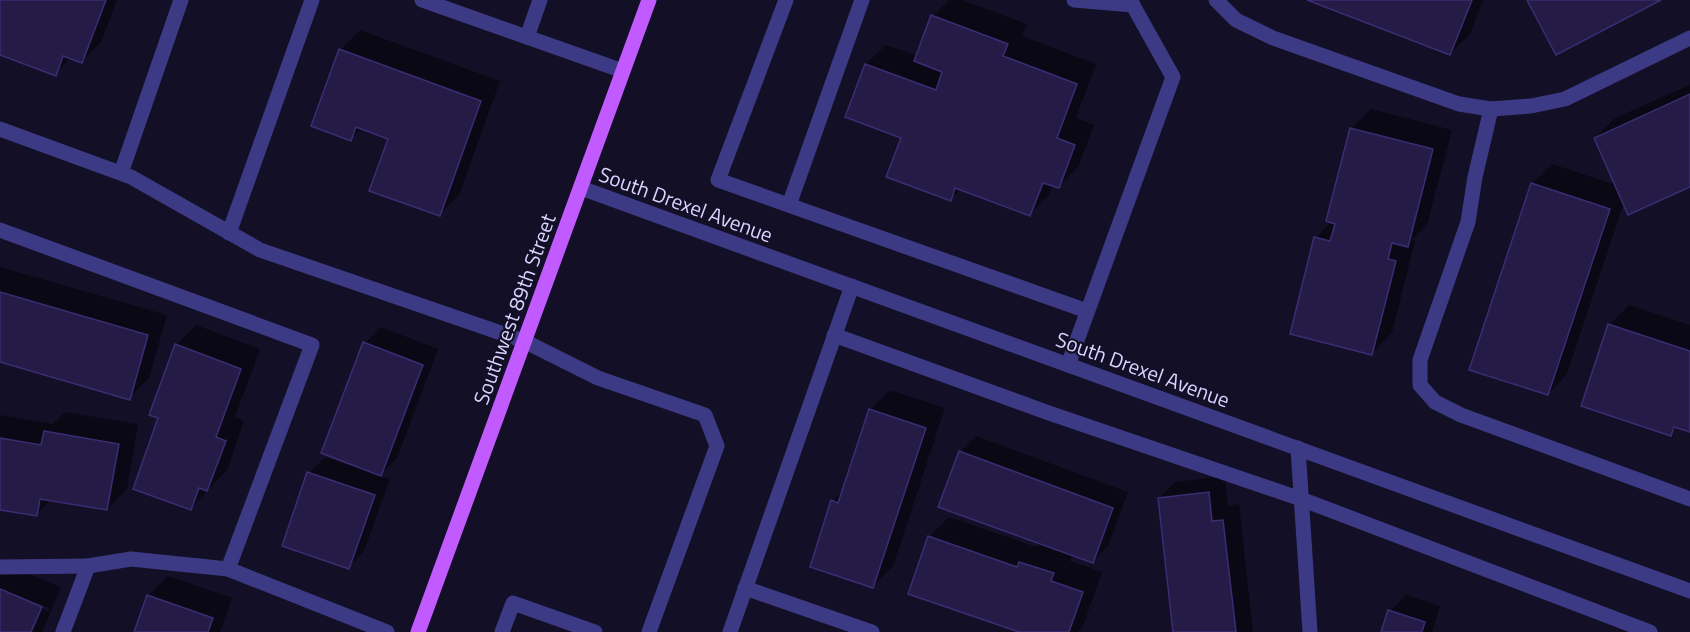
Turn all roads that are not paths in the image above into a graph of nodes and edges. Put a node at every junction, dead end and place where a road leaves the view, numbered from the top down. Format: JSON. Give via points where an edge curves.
{"nodes":[{"id":1,"x":181,"y":0,"type":"edge"},
{"id":2,"x":312,"y":0,"type":"edge"},
{"id":3,"x":422,"y":0,"type":"edge"},
{"id":4,"x":540,"y":0,"type":"edge"},
{"id":5,"x":649,"y":0,"type":"edge"},
{"id":6,"x":786,"y":0,"type":"edge"},
{"id":7,"x":862,"y":0,"type":"edge"},
{"id":8,"x":1074,"y":0,"type":"edge"},
{"id":9,"x":1215,"y":0,"type":"edge"},
{"id":10,"x":1131,"y":3,"type":"edge"},
{"id":11,"x":527,"y":37,"type":"junction"},
{"id":12,"x":1690,"y":38,"type":"edge"},
{"id":13,"x":623,"y":71,"type":"junction"},
{"id":14,"x":1491,"y":109,"type":"junction"},
{"id":15,"x":0,"y":129,"type":"edge"},
{"id":16,"x":120,"y":173,"type":"junction"},
{"id":17,"x":581,"y":188,"type":"junction"},
{"id":18,"x":789,"y":205,"type":"junction"},
{"id":19,"x":0,"y":230,"type":"edge"},
{"id":20,"x":229,"y":233,"type":"junction"},
{"id":21,"x":852,"y":286,"type":"junction"},
{"id":22,"x":1087,"y":311,"type":"junction"},
{"id":23,"x":834,"y":335,"type":"junction"},
{"id":24,"x":524,"y":341,"type":"junction"},
{"id":25,"x":1068,"y":365,"type":"junction"},
{"id":26,"x":1298,"y":448,"type":"junction"},
{"id":27,"x":1301,"y":499,"type":"junction"},
{"id":28,"x":1690,"y":500,"type":"edge"},
{"id":29,"x":88,"y":566,"type":"junction"},
{"id":30,"x":0,"y":567,"type":"edge"},
{"id":31,"x":228,"y":569,"type":"junction"},
{"id":32,"x":745,"y":588,"type":"junction"},
{"id":33,"x":1690,"y":591,"type":"edge"},
{"id":34,"x":63,"y":632,"type":"edge"},
{"id":35,"x":387,"y":632,"type":"edge"},
{"id":36,"x":418,"y":632,"type":"edge"},
{"id":37,"x":502,"y":632,"type":"edge"},
{"id":38,"x":595,"y":632,"type":"edge"},
{"id":39,"x":649,"y":632,"type":"edge"},
{"id":40,"x":730,"y":632,"type":"edge"},
{"id":41,"x":872,"y":632,"type":"edge"},
{"id":42,"x":1310,"y":632,"type":"edge"},
{"id":43,"x":1650,"y":632,"type":"edge"}],
"edges":[{"from":1,"to":16,"type":"street"},
{"from":2,"to":20,"type":"street"},
{"from":3,"to":11,"type":"street"},
{"from":4,"to":11,"type":"street"},
{"from":5,"to":13,"type":"main road","name":"Southwest 89th Street"},
{"from":6,"to":18,"type":"street","via":[[718,180]]},
{"from":7,"to":18,"type":"street"},
{"from":8,"to":10,"type":"street"},
{"from":9,"to":14,"type":"street","via":[[1236,20],[1273,38],[1459,104]]},
{"from":10,"to":22,"type":"street","via":[[1173,77]]},
{"from":11,"to":13,"type":"street"},
{"from":12,"to":14,"type":"street","via":[[1565,99]]},
{"from":13,"to":17,"type":"main road","name":"Southwest 89th Street"},
{"from":14,"to":28,"type":"street","via":[[1468,222],[1420,360],[1420,385],[1435,402],[1461,415]]},
{"from":15,"to":16,"type":"street"},
{"from":16,"to":20,"type":"street"},
{"from":17,"to":21,"type":"street","name":"South Drexel Avenue"},
{"from":17,"to":24,"type":"main road","name":"Southwest 89th Street"},
{"from":18,"to":22,"type":"street"},
{"from":19,"to":31,"type":"street","via":[[312,345]]},
{"from":20,"to":24,"type":"street","via":[[260,250]]},
{"from":21,"to":23,"type":"street"},
{"from":21,"to":25,"type":"street","name":"South Drexel Avenue"},
{"from":22,"to":25,"type":"street"},
{"from":23,"to":27,"type":"street"},
{"from":23,"to":32,"type":"street"},
{"from":24,"to":36,"type":"main road","name":"Southwest 89th Street"},
{"from":24,"to":39,"type":"street","via":[[598,378],[705,415],[717,446]]},
{"from":25,"to":26,"type":"street","name":"South Drexel Avenue"},
{"from":26,"to":27,"type":"street"},
{"from":26,"to":33,"type":"street","name":"South Drexel Avenue"},
{"from":27,"to":42,"type":"street"},
{"from":27,"to":43,"type":"street"},
{"from":29,"to":30,"type":"street"},
{"from":29,"to":31,"type":"street","via":[[131,559]]},
{"from":29,"to":34,"type":"street"},
{"from":31,"to":35,"type":"street"},
{"from":32,"to":40,"type":"street"},
{"from":32,"to":41,"type":"street"},
{"from":37,"to":38,"type":"street","via":[[513,603]]}]}
